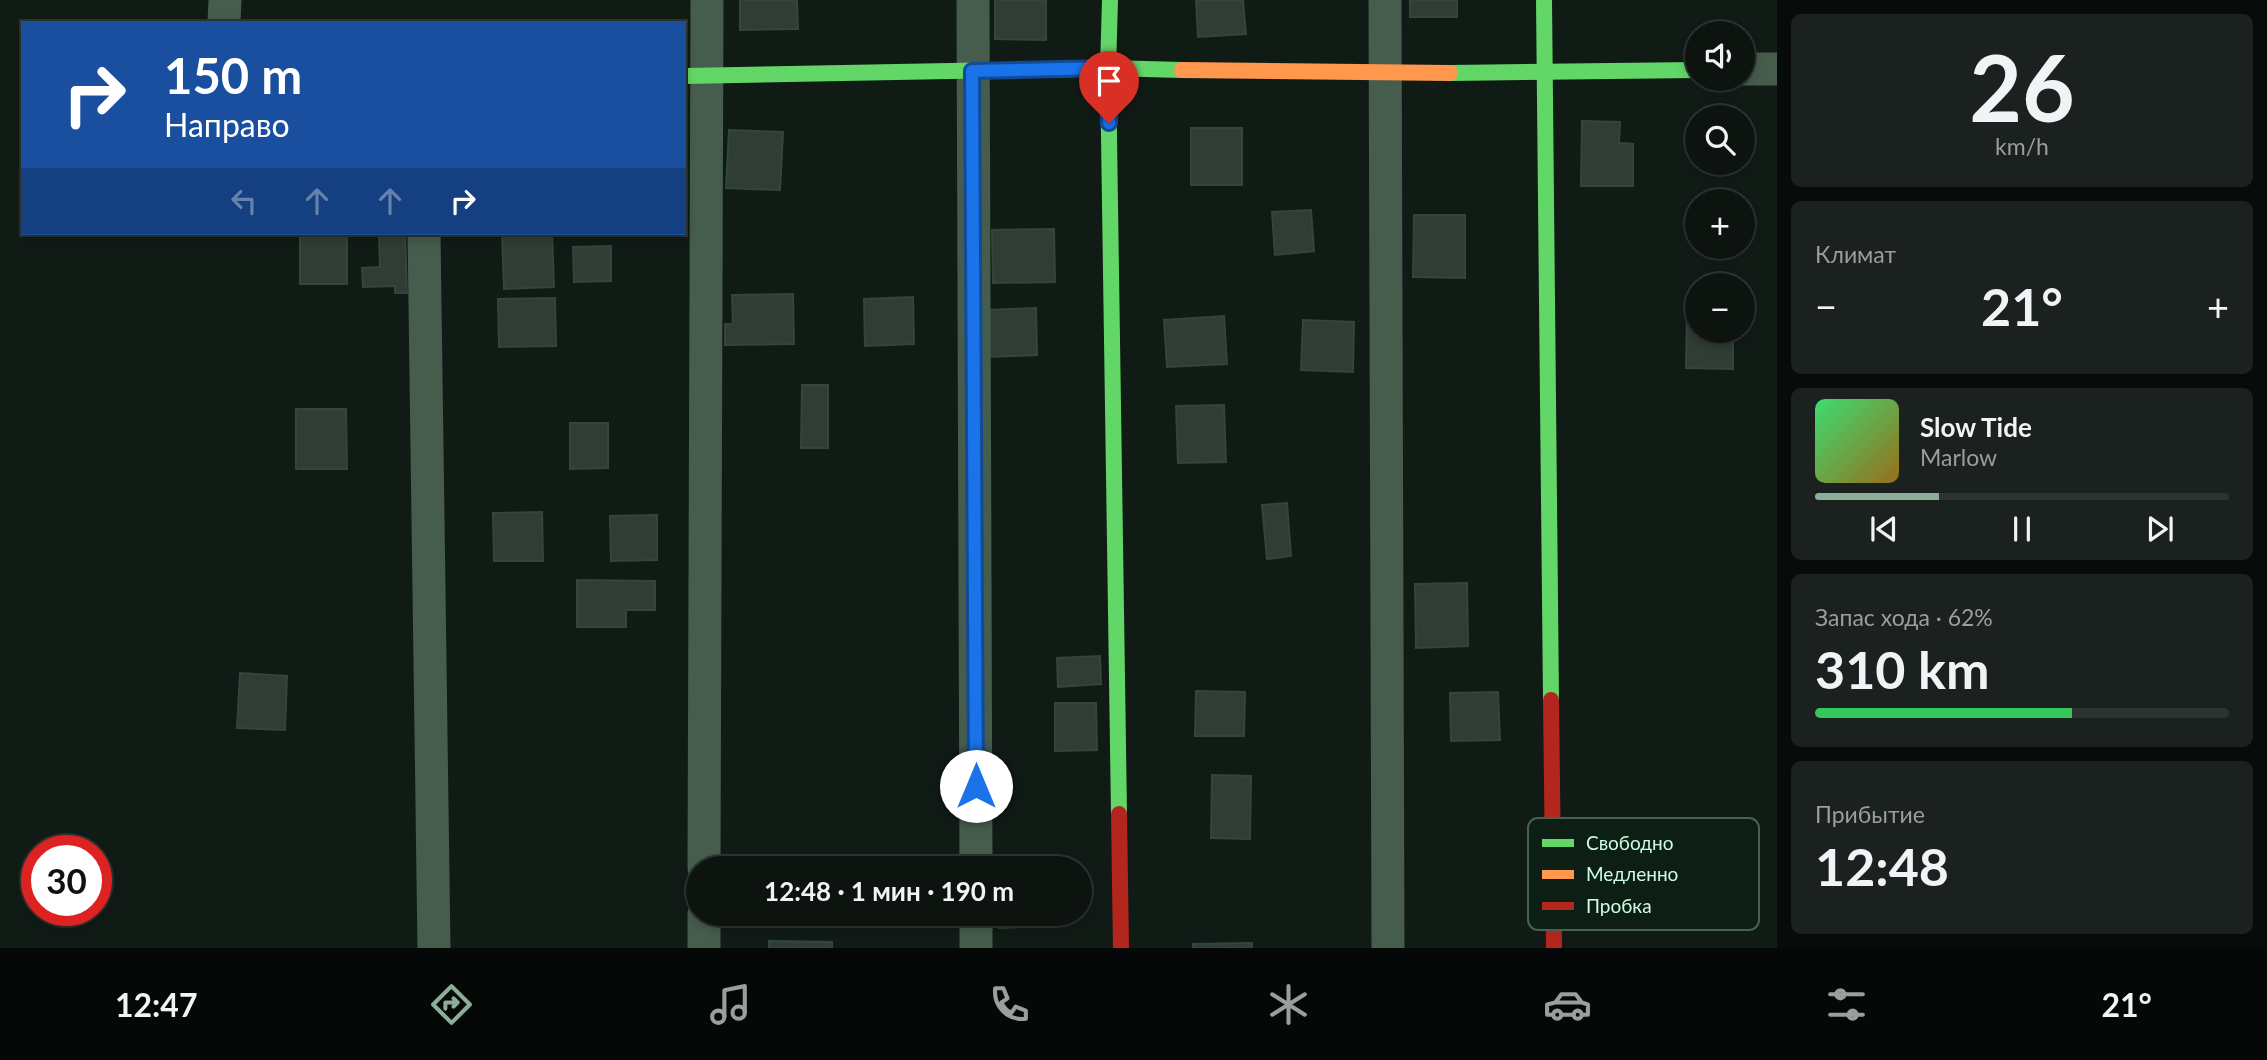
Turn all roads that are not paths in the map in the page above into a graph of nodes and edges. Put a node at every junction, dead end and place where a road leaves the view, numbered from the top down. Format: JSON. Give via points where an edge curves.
{"nodes":[{"id":1,"x":225,"y":0,"type":"edge"},
{"id":2,"x":707,"y":0,"type":"edge"},
{"id":3,"x":972,"y":0,"type":"edge"},
{"id":4,"x":1110,"y":0,"type":"edge"},
{"id":5,"x":1385,"y":0,"type":"edge"},
{"id":6,"x":1544,"y":0,"type":"edge"},
{"id":7,"x":223,"y":21,"type":"edge"},
{"id":8,"x":1108,"y":68,"type":"junction"},
{"id":9,"x":1755,"y":69,"type":"edge"},
{"id":10,"x":1777,"y":69,"type":"edge"},
{"id":11,"x":1685,"y":70,"type":"edge"},
{"id":12,"x":972,"y":71,"type":"junction"},
{"id":13,"x":1545,"y":72,"type":"junction"},
{"id":14,"x":1386,"y":74,"type":"junction"},
{"id":15,"x":696,"y":76,"type":"edge"},
{"id":16,"x":424,"y":235,"type":"edge"},
{"id":17,"x":1552,"y":818,"type":"edge"},
{"id":18,"x":704,"y":856,"type":"edge"},
{"id":19,"x":976,"y":856,"type":"edge"},
{"id":20,"x":704,"y":926,"type":"edge"},
{"id":21,"x":976,"y":926,"type":"edge"},
{"id":22,"x":1553,"y":930,"type":"edge"},
{"id":23,"x":434,"y":948,"type":"edge"},
{"id":24,"x":704,"y":948,"type":"edge"},
{"id":25,"x":976,"y":948,"type":"edge"},
{"id":26,"x":1121,"y":948,"type":"edge"},
{"id":27,"x":1388,"y":948,"type":"edge"},
{"id":28,"x":1553,"y":948,"type":"edge"}],
"edges":[{"from":1,"to":7,"type":"street"},
{"from":2,"to":15,"type":"street"},
{"from":3,"to":12,"type":"street"},
{"from":4,"to":8,"type":"street"},
{"from":5,"to":14,"type":"street"},
{"from":6,"to":13,"type":"street"},
{"from":8,"to":12,"type":"street"},
{"from":8,"to":14,"type":"street"},
{"from":8,"to":26,"type":"street"},
{"from":9,"to":10,"type":"street"},
{"from":11,"to":13,"type":"street"},
{"from":12,"to":15,"type":"street"},
{"from":12,"to":19,"type":"street"},
{"from":13,"to":14,"type":"street"},
{"from":13,"to":17,"type":"street"},
{"from":14,"to":27,"type":"street"},
{"from":15,"to":18,"type":"street"},
{"from":16,"to":23,"type":"street"},
{"from":20,"to":24,"type":"street"},
{"from":21,"to":25,"type":"street"},
{"from":22,"to":28,"type":"street"}]}
